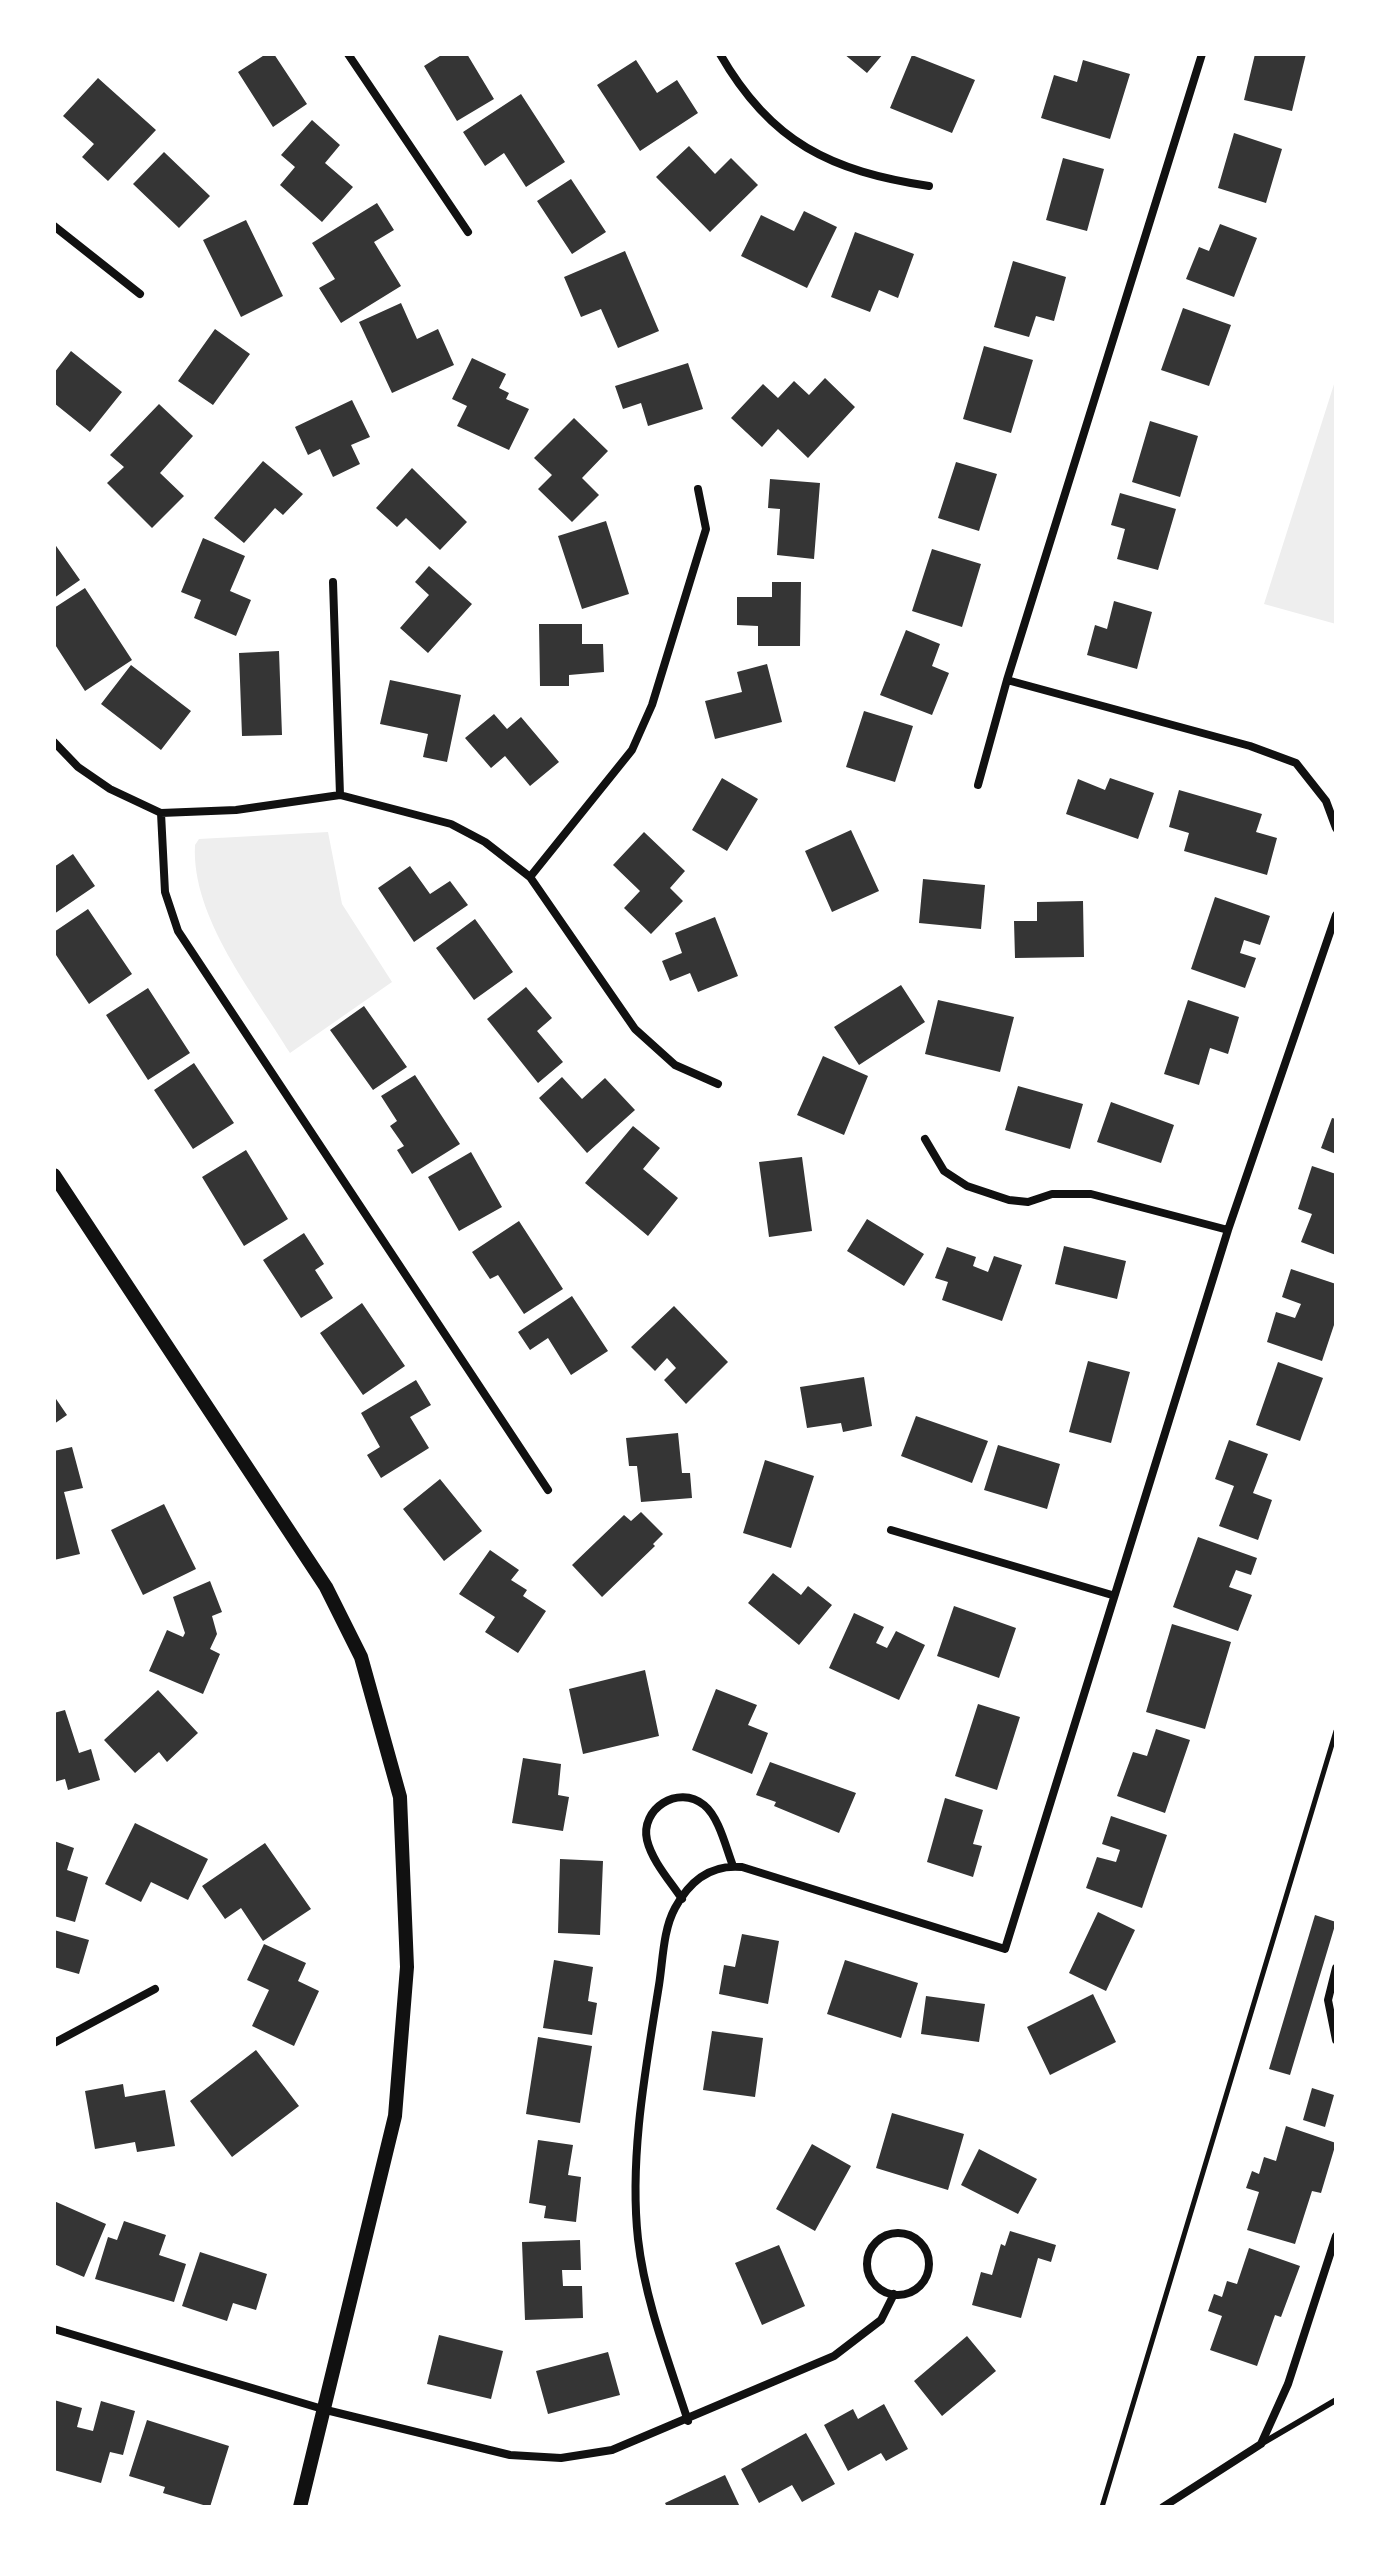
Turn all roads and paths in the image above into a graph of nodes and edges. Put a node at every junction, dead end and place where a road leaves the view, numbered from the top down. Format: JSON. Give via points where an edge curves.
{"nodes":[{"id":1,"x":348,"y":54,"type":"edge"},
{"id":2,"x":720,"y":54,"type":"edge"},
{"id":3,"x":1202,"y":54,"type":"edge"},
{"id":4,"x":929,"y":186,"type":"dead end"},
{"id":5,"x":54,"y":226,"type":"edge"},
{"id":6,"x":468,"y":232,"type":"dead end"},
{"id":7,"x":140,"y":294,"type":"dead end"},
{"id":8,"x":698,"y":489,"type":"dead end"},
{"id":9,"x":333,"y":582,"type":"dead end"},
{"id":10,"x":1007,"y":680,"type":"junction"},
{"id":11,"x":54,"y":742,"type":"edge"},
{"id":12,"x":978,"y":785,"type":"dead end"},
{"id":13,"x":340,"y":795,"type":"junction"},
{"id":14,"x":161,"y":813,"type":"junction"},
{"id":15,"x":1336,"y":828,"type":"edge"},
{"id":16,"x":530,"y":877,"type":"junction"},
{"id":17,"x":1336,"y":915,"type":"edge"},
{"id":18,"x":718,"y":1084,"type":"dead end"},
{"id":19,"x":925,"y":1139,"type":"dead end"},
{"id":20,"x":54,"y":1175,"type":"edge"},
{"id":21,"x":1228,"y":1230,"type":"junction"},
{"id":22,"x":548,"y":1490,"type":"dead end"},
{"id":23,"x":891,"y":1530,"type":"dead end"},
{"id":24,"x":1112,"y":1595,"type":"junction"},
{"id":25,"x":1336,"y":1731,"type":"edge"},
{"id":26,"x":733,"y":1866,"type":"junction"},
{"id":27,"x":682,"y":1899,"type":"junction"},
{"id":28,"x":1336,"y":1968,"type":"edge"},
{"id":29,"x":155,"y":1989,"type":"dead end"},
{"id":30,"x":1336,"y":2040,"type":"edge"},
{"id":31,"x":54,"y":2043,"type":"edge"},
{"id":32,"x":1336,"y":2236,"type":"edge"},
{"id":33,"x":894,"y":2294,"type":"junction"},
{"id":34,"x":54,"y":2329,"type":"edge"},
{"id":35,"x":1336,"y":2400,"type":"edge"},
{"id":36,"x":326,"y":2410,"type":"junction"},
{"id":37,"x":688,"y":2421,"type":"junction"},
{"id":38,"x":1261,"y":2444,"type":"junction"},
{"id":39,"x":300,"y":2507,"type":"edge"},
{"id":40,"x":1102,"y":2507,"type":"edge"},
{"id":41,"x":1163,"y":2507,"type":"edge"}],
"edges":[{"from":1,"to":6,"type":"street"},
{"from":2,"to":4,"type":"street","via":[[776,127],[827,161],[872,177]]},
{"from":3,"to":10,"type":"street"},
{"from":5,"to":7,"type":"street"},
{"from":8,"to":16,"type":"street","via":[[706,529],[652,705],[632,750]]},
{"from":9,"to":13,"type":"street"},
{"from":10,"to":12,"type":"street"},
{"from":10,"to":15,"type":"street","via":[[1296,763],[1326,801]]},
{"from":11,"to":14,"type":"street","via":[[110,789]]},
{"from":13,"to":14,"type":"street","via":[[236,810]]},
{"from":13,"to":16,"type":"street","via":[[451,824]]},
{"from":14,"to":22,"type":"street","via":[[165,892],[178,931]]},
{"from":16,"to":18,"type":"street","via":[[635,1029],[675,1065]]},
{"from":17,"to":21,"type":"street"},
{"from":19,"to":21,"type":"street","via":[[944,1171],[967,1186],[1009,1200],[1091,1194]]},
{"from":20,"to":36,"type":"street","via":[[326,1587],[361,1657],[400,1797],[407,1967],[395,2116]]},
{"from":21,"to":24,"type":"street"},
{"from":23,"to":24,"type":"street"},
{"from":24,"to":26,"type":"street","via":[[1005,1949]]},
{"from":25,"to":40,"type":"path"},
{"from":26,"to":27,"type":"street","via":[[711,1869]]},
{"from":26,"to":27,"type":"street","via":[[704,1805],[683,1797],[662,1803],[648,1820],[647,1843]]},
{"from":27,"to":37,"type":"street","via":[[667,1933],[635,2179],[642,2257],[655,2317]]},
{"from":28,"to":30,"type":"street","via":[[1328,2000]]},
{"from":29,"to":31,"type":"street"},
{"from":32,"to":38,"type":"street","via":[[1288,2384]]},
{"from":33,"to":33,"type":"street","via":[[875,2285],[867,2266],[872,2246],[899,2233],[918,2239],[929,2266],[913,2291]]},
{"from":33,"to":37,"type":"street","via":[[881,2320],[834,2356]]},
{"from":34,"to":36,"type":"street"},
{"from":35,"to":38,"type":"lane"},
{"from":36,"to":37,"type":"street","via":[[510,2455],[561,2458],[612,2450]]},
{"from":36,"to":39,"type":"street"},
{"from":38,"to":41,"type":"street"}]}
